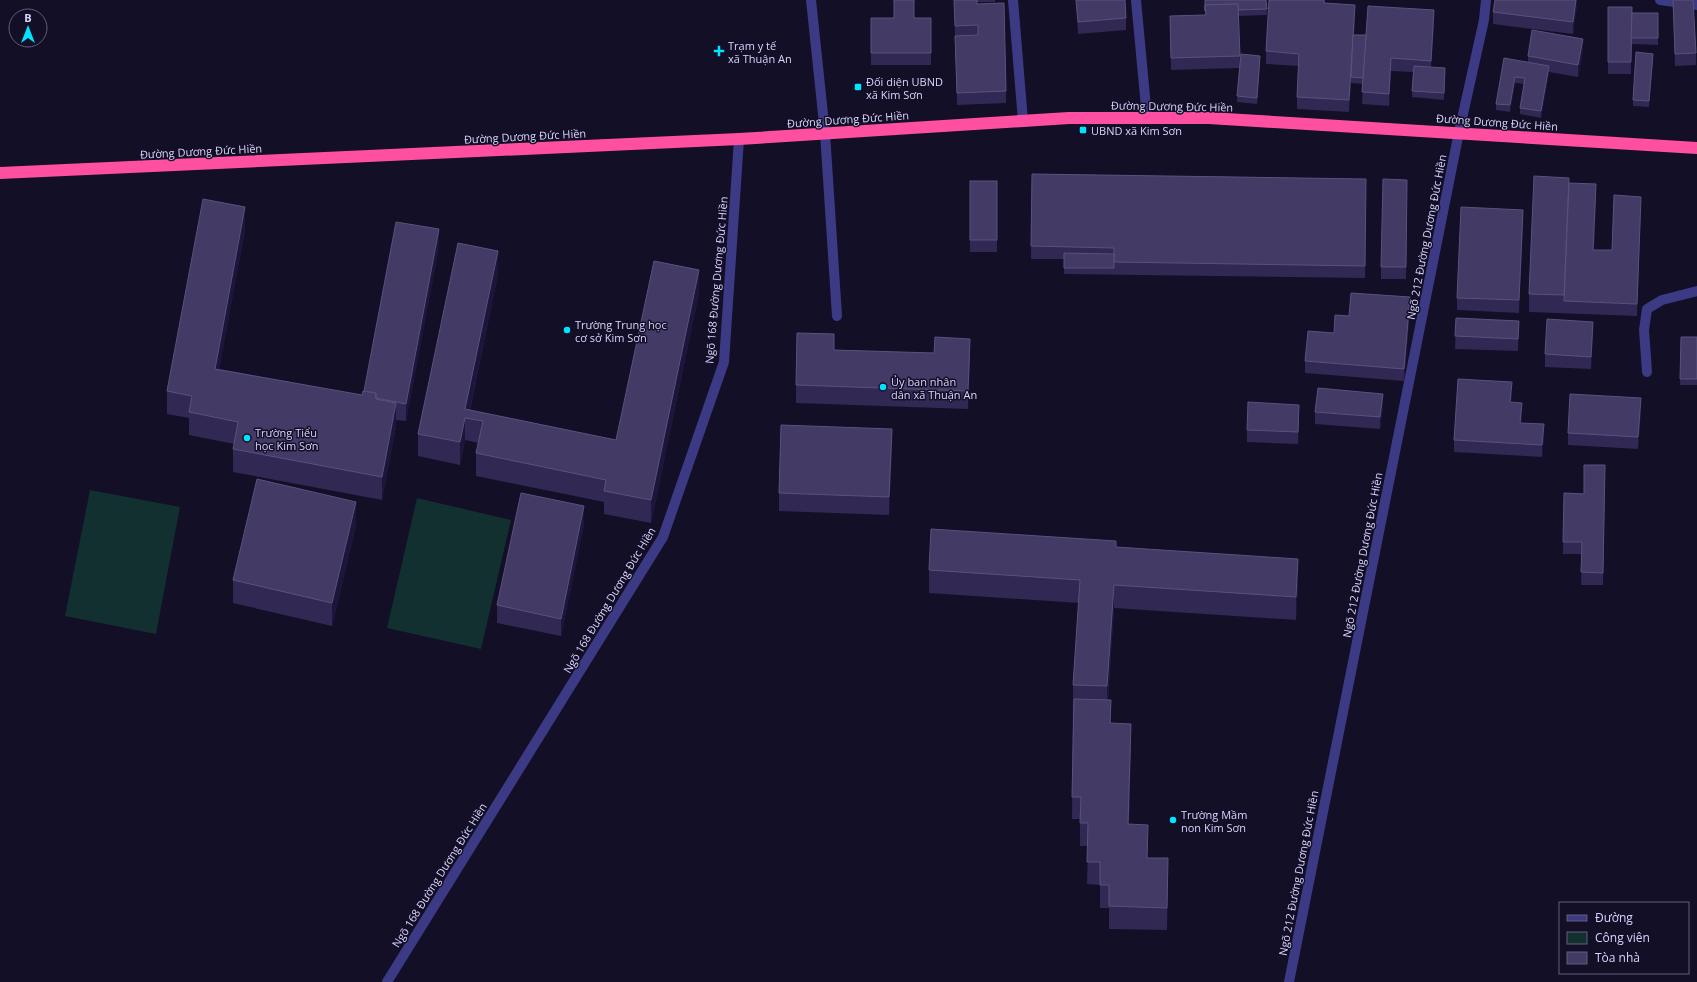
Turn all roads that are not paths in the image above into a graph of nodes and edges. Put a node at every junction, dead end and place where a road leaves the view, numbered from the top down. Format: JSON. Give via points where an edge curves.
{"nodes":[{"id":1,"x":811,"y":0,"type":"edge"},
{"id":2,"x":1013,"y":0,"type":"edge"},
{"id":3,"x":1136,"y":0,"type":"edge"},
{"id":4,"x":1486,"y":0,"type":"edge"},
{"id":5,"x":1660,"y":0,"type":"edge"},
{"id":6,"x":1697,"y":5,"type":"edge"},
{"id":7,"x":1147,"y":118,"type":"junction"},
{"id":8,"x":1023,"y":121,"type":"junction"},
{"id":9,"x":1459,"y":132,"type":"junction"},
{"id":10,"x":825,"y":133,"type":"junction"},
{"id":11,"x":739,"y":139,"type":"junction"},
{"id":12,"x":1697,"y":148,"type":"edge"},
{"id":13,"x":0,"y":173,"type":"edge"},
{"id":14,"x":1697,"y":291,"type":"edge"},
{"id":15,"x":837,"y":316,"type":"dead end"},
{"id":16,"x":1647,"y":372,"type":"dead end"},
{"id":17,"x":387,"y":982,"type":"edge"},
{"id":18,"x":1289,"y":982,"type":"edge"}],
"edges":[{"from":1,"to":10,"type":"street"},
{"from":2,"to":8,"type":"street"},
{"from":3,"to":7,"type":"street"},
{"from":4,"to":9,"type":"street","name":"Ngõ 212 Đường Dương Đức Hiền","via":[[1484,20]]},
{"from":5,"to":6,"type":"street"},
{"from":7,"to":8,"type":"highway","name":"Đường Dương Đức Hiền"},
{"from":7,"to":9,"type":"highway","name":"Đường Dương Đức Hiền","via":[[1209,118]]},
{"from":8,"to":10,"type":"highway","name":"Đường Dương Đức Hiền"},
{"from":9,"to":12,"type":"highway","name":"Đường Dương Đức Hiền"},
{"from":9,"to":18,"type":"street","name":"Ngõ 212 Đường Dương Đức Hiền"},
{"from":10,"to":11,"type":"highway","name":"Đường Dương Đức Hiền"},
{"from":10,"to":15,"type":"street"},
{"from":11,"to":13,"type":"highway","name":"Đường Dương Đức Hiền"},
{"from":11,"to":17,"type":"street","name":"Ngõ 168 Đường Dương Đức Hiền","via":[[724,362],[663,537]]},
{"from":14,"to":16,"type":"street","via":[[1662,300],[1647,309],[1644,330]]}]}
